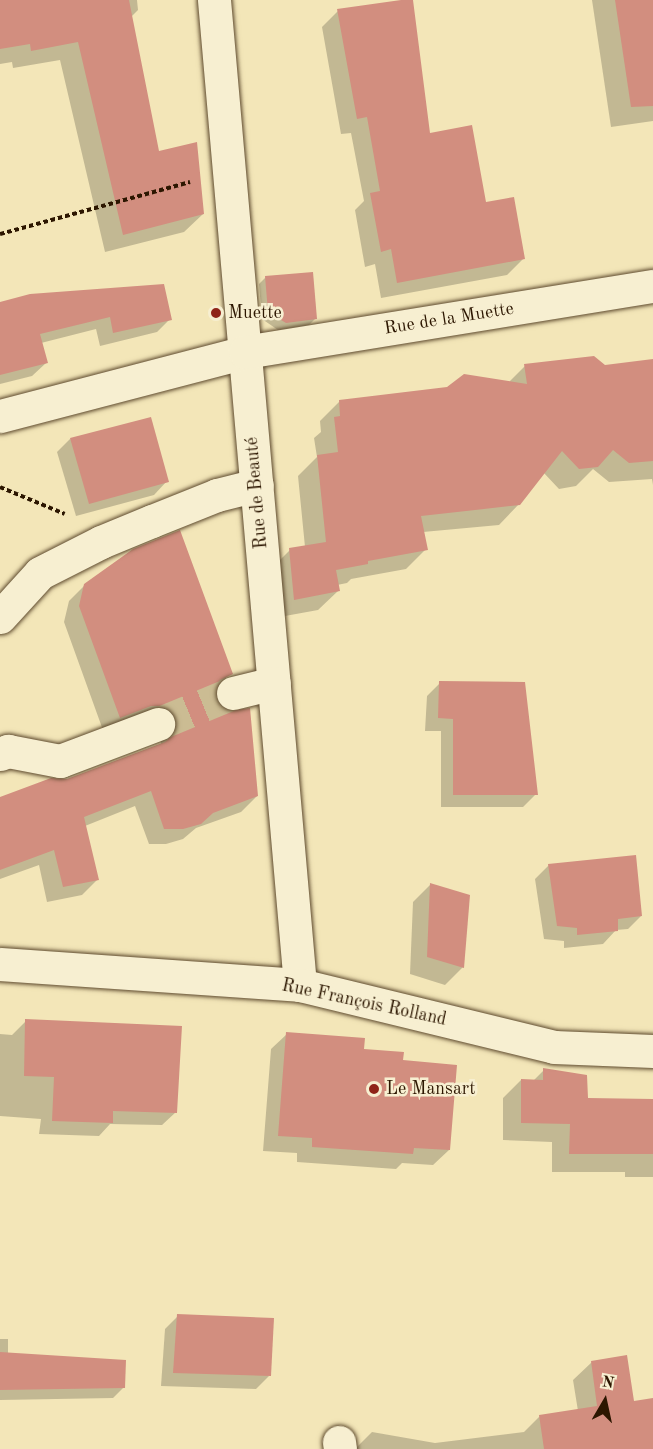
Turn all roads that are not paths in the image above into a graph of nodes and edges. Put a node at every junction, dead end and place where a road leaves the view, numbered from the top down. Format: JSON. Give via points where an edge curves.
{"nodes":[{"id":1,"x":213,"y":0,"type":"edge"},
{"id":2,"x":653,"y":286,"type":"edge"},
{"id":3,"x":245,"y":352,"type":"junction"},
{"id":4,"x":0,"y":416,"type":"edge"},
{"id":5,"x":257,"y":485,"type":"junction"},
{"id":6,"x":0,"y":617,"type":"edge"},
{"id":7,"x":274,"y":682,"type":"junction"},
{"id":8,"x":233,"y":693,"type":"tunnel mouth"},
{"id":9,"x":158,"y":724,"type":"tunnel mouth"},
{"id":10,"x":0,"y":754,"type":"edge"},
{"id":11,"x":0,"y":964,"type":"edge"},
{"id":12,"x":300,"y":985,"type":"junction"},
{"id":13,"x":653,"y":1051,"type":"edge"}],
"edges":[{"from":1,"to":3,"type":"street","name":"Rue de Beauté"},
{"from":2,"to":3,"type":"street","name":"Rue de la Muette"},
{"from":3,"to":4,"type":"street","name":"Rue de la Muette"},
{"from":3,"to":5,"type":"street","name":"Rue de Beauté"},
{"from":5,"to":6,"type":"street","via":[[217,495],[101,542],[40,573]]},
{"from":5,"to":7,"type":"street","name":"Rue de Beauté"},
{"from":7,"to":8,"type":"street"},
{"from":7,"to":12,"type":"street","name":"Rue de Beauté"},
{"from":9,"to":10,"type":"street","via":[[60,761],[8,751]]},
{"from":11,"to":12,"type":"street","name":"Rue François Rolland"},
{"from":12,"to":13,"type":"street","name":"Rue François Rolland","via":[[554,1047]]}]}
